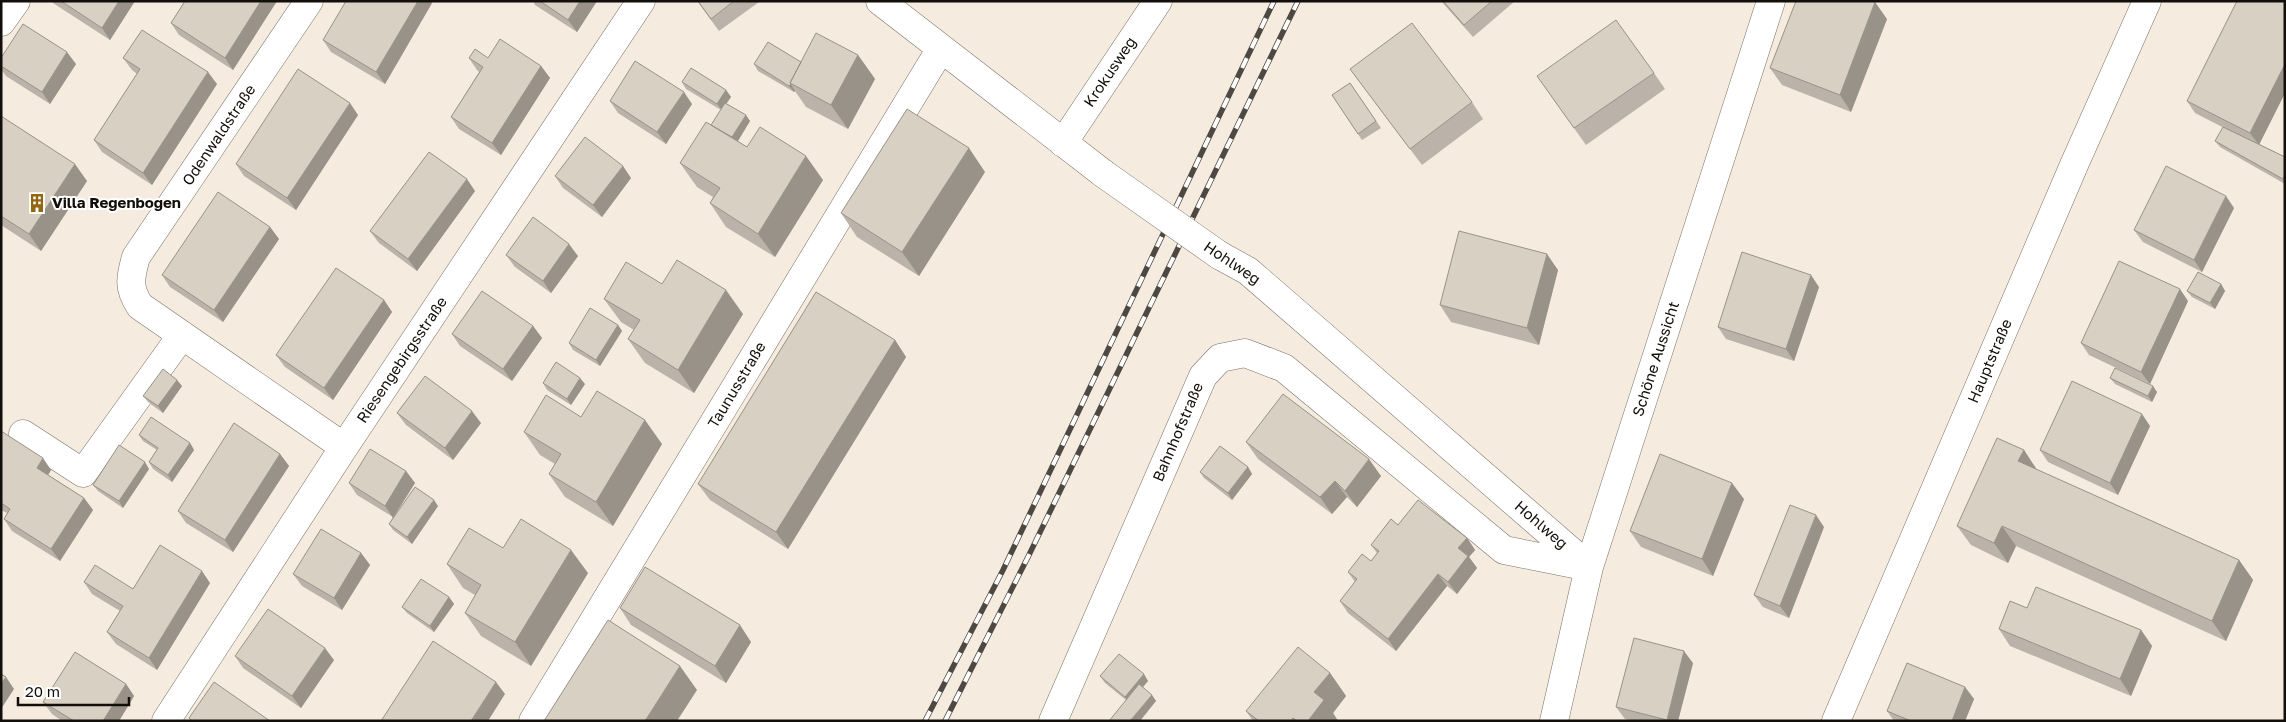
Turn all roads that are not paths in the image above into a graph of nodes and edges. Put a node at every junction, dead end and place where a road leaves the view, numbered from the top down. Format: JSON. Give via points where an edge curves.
{"nodes":[{"id":1,"x":16,"y":1,"type":"edge"},
{"id":2,"x":310,"y":1,"type":"edge"},
{"id":3,"x":642,"y":1,"type":"edge"},
{"id":4,"x":880,"y":1,"type":"edge"},
{"id":5,"x":1158,"y":1,"type":"edge"},
{"id":6,"x":1771,"y":1,"type":"edge"},
{"id":7,"x":2147,"y":1,"type":"edge"},
{"id":8,"x":1,"y":22,"type":"edge"},
{"id":9,"x":940,"y":50,"type":"junction"},
{"id":10,"x":1063,"y":142,"type":"junction"},
{"id":11,"x":182,"y":335,"type":"junction"},
{"id":12,"x":23,"y":434,"type":"dead end"},
{"id":13,"x":344,"y":447,"type":"junction"},
{"id":14,"x":1589,"y":567,"type":"junction"},
{"id":15,"x":166,"y":721,"type":"edge"},
{"id":16,"x":533,"y":721,"type":"edge"},
{"id":17,"x":1053,"y":721,"type":"edge"},
{"id":18,"x":1554,"y":721,"type":"edge"},
{"id":19,"x":1836,"y":721,"type":"edge"}],
"edges":[{"from":1,"to":8,"type":"street"},
{"from":2,"to":11,"type":"street","name":"Odenwaldstraße","via":[[136,258],[131,274],[131,293],[140,306]]},
{"from":3,"to":13,"type":"street","name":"Riesengebirgsstraße"},
{"from":4,"to":9,"type":"street","name":"Hohlweg"},
{"from":5,"to":10,"type":"street","name":"Krokusweg"},
{"from":6,"to":14,"type":"street","name":"Schöne Aussicht"},
{"from":7,"to":19,"type":"street","name":"Hauptstraße"},
{"from":9,"to":10,"type":"street","name":"Hohlweg"},
{"from":9,"to":16,"type":"street","name":"Taunusstraße"},
{"from":10,"to":14,"type":"street","name":"Hohlweg","bridge":true,"via":[[1219,255],[1248,271]]},
{"from":11,"to":12,"type":"street","via":[[83,472]]},
{"from":11,"to":13,"type":"street","name":"Odenwaldstraße"},
{"from":13,"to":15,"type":"street","name":"Riesengebirgsstraße"},
{"from":14,"to":17,"type":"street","name":"Bahnhofstraße","via":[[1504,550],[1284,368],[1245,353],[1220,358],[1203,376]]},
{"from":14,"to":18,"type":"street","name":"Schöne Aussicht"}]}
